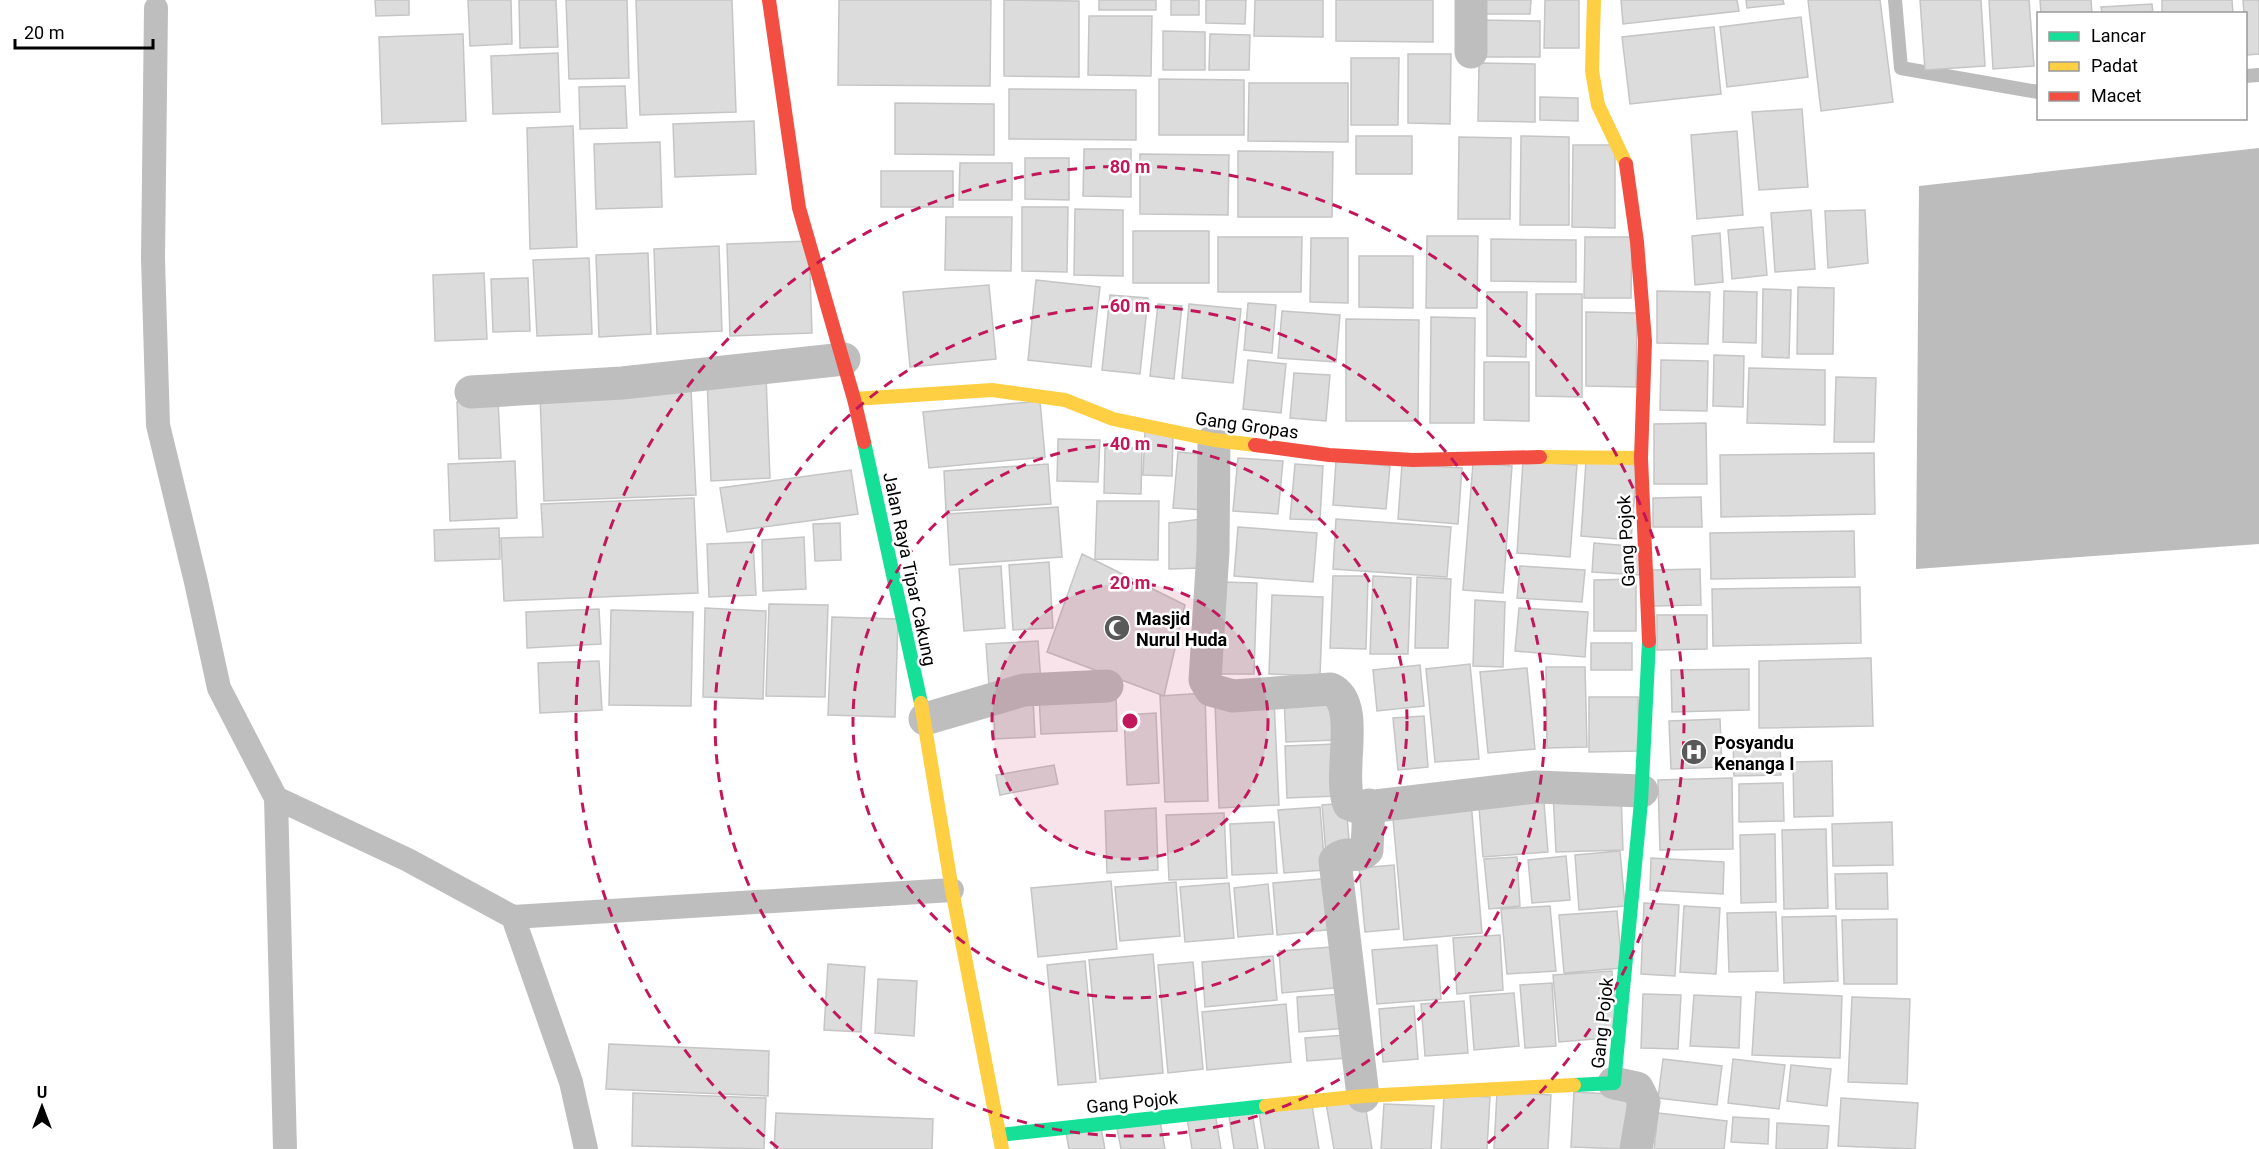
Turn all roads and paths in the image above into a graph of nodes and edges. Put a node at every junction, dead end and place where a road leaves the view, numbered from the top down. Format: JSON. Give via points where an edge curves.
{"nodes":[{"id":1,"x":769,"y":0,"type":"edge"},
{"id":2,"x":1471,"y":0,"type":"edge"},
{"id":3,"x":1594,"y":0,"type":"edge"},
{"id":4,"x":156,"y":8,"type":"dead end"},
{"id":5,"x":1471,"y":52,"type":"dead end"},
{"id":6,"x":844,"y":359,"type":"junction"},
{"id":7,"x":471,"y":392,"type":"dead end"},
{"id":8,"x":855,"y":399,"type":"junction"},
{"id":9,"x":1214,"y":440,"type":"junction"},
{"id":10,"x":1641,"y":458,"type":"junction"},
{"id":11,"x":1107,"y":686,"type":"dead end"},
{"id":12,"x":925,"y":720,"type":"junction"},
{"id":13,"x":1642,"y":791,"type":"junction"},
{"id":14,"x":276,"y":798,"type":"junction"},
{"id":15,"x":1369,"y":805,"type":"junction"},
{"id":16,"x":952,"y":890,"type":"junction"},
{"id":17,"x":513,"y":917,"type":"junction"},
{"id":18,"x":1614,"y":1083,"type":"junction"},
{"id":19,"x":1363,"y":1096,"type":"junction"},
{"id":20,"x":1000,"y":1142,"type":"edge"},
{"id":21,"x":285,"y":1149,"type":"edge"},
{"id":22,"x":586,"y":1149,"type":"edge"},
{"id":23,"x":1636,"y":1149,"type":"edge"}],
"edges":[{"from":1,"to":6,"type":"street","name":"Jalan Raya Tipar Cakung","via":[[799,208]]},
{"from":2,"to":5,"type":"street"},
{"from":3,"to":10,"type":"street","name":"Gang Pojok","via":[[1592,71],[1598,105],[1625,158],[1637,242],[1645,341]]},
{"from":4,"to":14,"type":"lane","via":[[153,259],[158,425],[219,688]]},
{"from":6,"to":7,"type":"street","via":[[622,383]]},
{"from":6,"to":8,"type":"street","name":"Jalan Raya Tipar Cakung"},
{"from":8,"to":9,"type":"street","name":"Gang Gropas","via":[[992,390],[1065,400],[1113,419]]},
{"from":8,"to":12,"type":"street","name":"Jalan Raya Tipar Cakung"},
{"from":9,"to":10,"type":"street","name":"Gang Gropas","via":[[1329,455],[1413,460]]},
{"from":9,"to":15,"type":"street","via":[[1213,551],[1205,680],[1211,690],[1233,696],[1331,689],[1339,693],[1346,703],[1345,794],[1354,807]]},
{"from":10,"to":13,"type":"street","name":"Gang Pojok","via":[[1650,657]]},
{"from":11,"to":12,"type":"street","via":[[1024,690]]},
{"from":12,"to":16,"type":"street","name":"Jalan Raya Tipar Cakung"},
{"from":13,"to":15,"type":"street","via":[[1536,787]]},
{"from":13,"to":18,"type":"street","name":"Gang Pojok"},
{"from":14,"to":17,"type":"lane","via":[[408,860]]},
{"from":14,"to":21,"type":"lane"},
{"from":15,"to":19,"type":"street","via":[[1367,850],[1342,855],[1335,861]]},
{"from":16,"to":17,"type":"lane"},
{"from":16,"to":20,"type":"street","name":"Jalan Raya Tipar Cakung"},
{"from":17,"to":22,"type":"lane","via":[[571,1082]]},
{"from":18,"to":19,"type":"street","name":"Gang Pojok"},
{"from":18,"to":23,"type":"street","via":[[1637,1088],[1644,1102]]},
{"from":19,"to":20,"type":"street","name":"Gang Pojok"}]}
